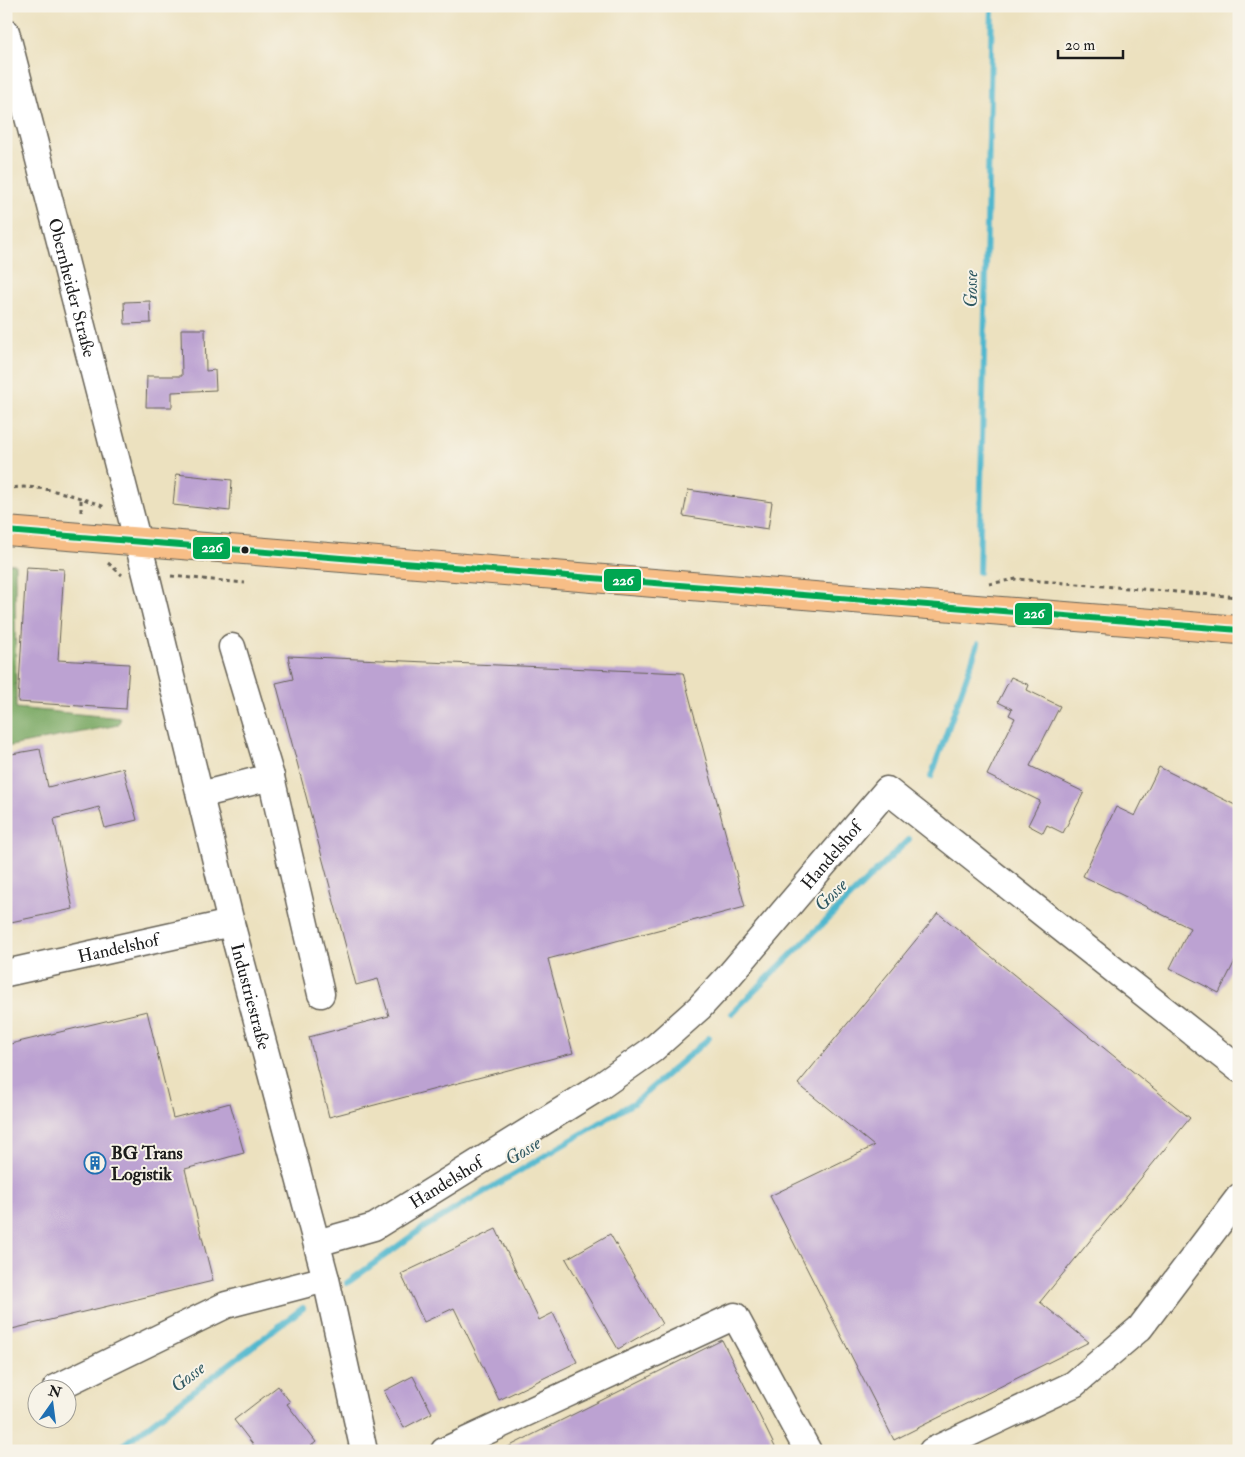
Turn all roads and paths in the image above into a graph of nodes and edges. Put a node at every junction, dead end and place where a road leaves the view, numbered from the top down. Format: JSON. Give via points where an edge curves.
{"nodes":[{"id":1,"x":6,"y":32,"type":"edge"},
{"id":2,"x":6,"y":490,"type":"edge"},
{"id":3,"x":81,"y":498,"type":"dead end"},
{"id":4,"x":6,"y":531,"type":"edge"},
{"id":5,"x":138,"y":542,"type":"junction"},
{"id":6,"x":190,"y":577,"type":"dead end"},
{"id":7,"x":245,"y":583,"type":"dead end"},
{"id":8,"x":980,"y":583,"type":"dead end"},
{"id":9,"x":1239,"y":597,"type":"edge"},
{"id":10,"x":1239,"y":630,"type":"edge"},
{"id":11,"x":232,"y":646,"type":"dead end"},
{"id":12,"x":271,"y":777,"type":"junction"},
{"id":13,"x":200,"y":795,"type":"junction"},
{"id":14,"x":231,"y":923,"type":"junction"},
{"id":15,"x":6,"y":973,"type":"edge"},
{"id":16,"x":321,"y":994,"type":"dead end"},
{"id":17,"x":1239,"y":1069,"type":"edge"},
{"id":18,"x":1239,"y":1197,"type":"edge"},
{"id":19,"x":317,"y":1243,"type":"junction"},
{"id":20,"x":326,"y":1279,"type":"junction"},
{"id":21,"x":72,"y":1380,"type":"edge"},
{"id":22,"x":364,"y":1451,"type":"edge"},
{"id":23,"x":444,"y":1451,"type":"edge"},
{"id":24,"x":808,"y":1451,"type":"edge"},
{"id":25,"x":932,"y":1451,"type":"edge"}],
"edges":[{"from":1,"to":5,"type":"street","name":"Obernheider Straße"},
{"from":2,"to":3,"type":"path","via":[[15,487]]},
{"from":4,"to":5,"type":"main road"},
{"from":5,"to":10,"type":"main road"},
{"from":5,"to":13,"type":"street","name":"Industriestraße"},
{"from":6,"to":7,"type":"path"},
{"from":8,"to":9,"type":"path","via":[[1016,579]]},
{"from":11,"to":12,"type":"street"},
{"from":12,"to":13,"type":"street"},
{"from":12,"to":16,"type":"street"},
{"from":13,"to":14,"type":"street","name":"Industriestraße"},
{"from":14,"to":15,"type":"street","name":"Handelshof"},
{"from":14,"to":19,"type":"street","name":"Industriestraße"},
{"from":17,"to":19,"type":"street","name":"Handelshof","via":[[887,790],[728,977],[652,1050],[598,1088],[374,1227]]},
{"from":18,"to":25,"type":"street","via":[[1140,1328],[1074,1384]]},
{"from":19,"to":20,"type":"street","name":"Industriestraße"},
{"from":20,"to":21,"type":"street","via":[[226,1305]]},
{"from":20,"to":22,"type":"street","name":"Industriestraße"},
{"from":23,"to":24,"type":"street","via":[[735,1316]]}]}
